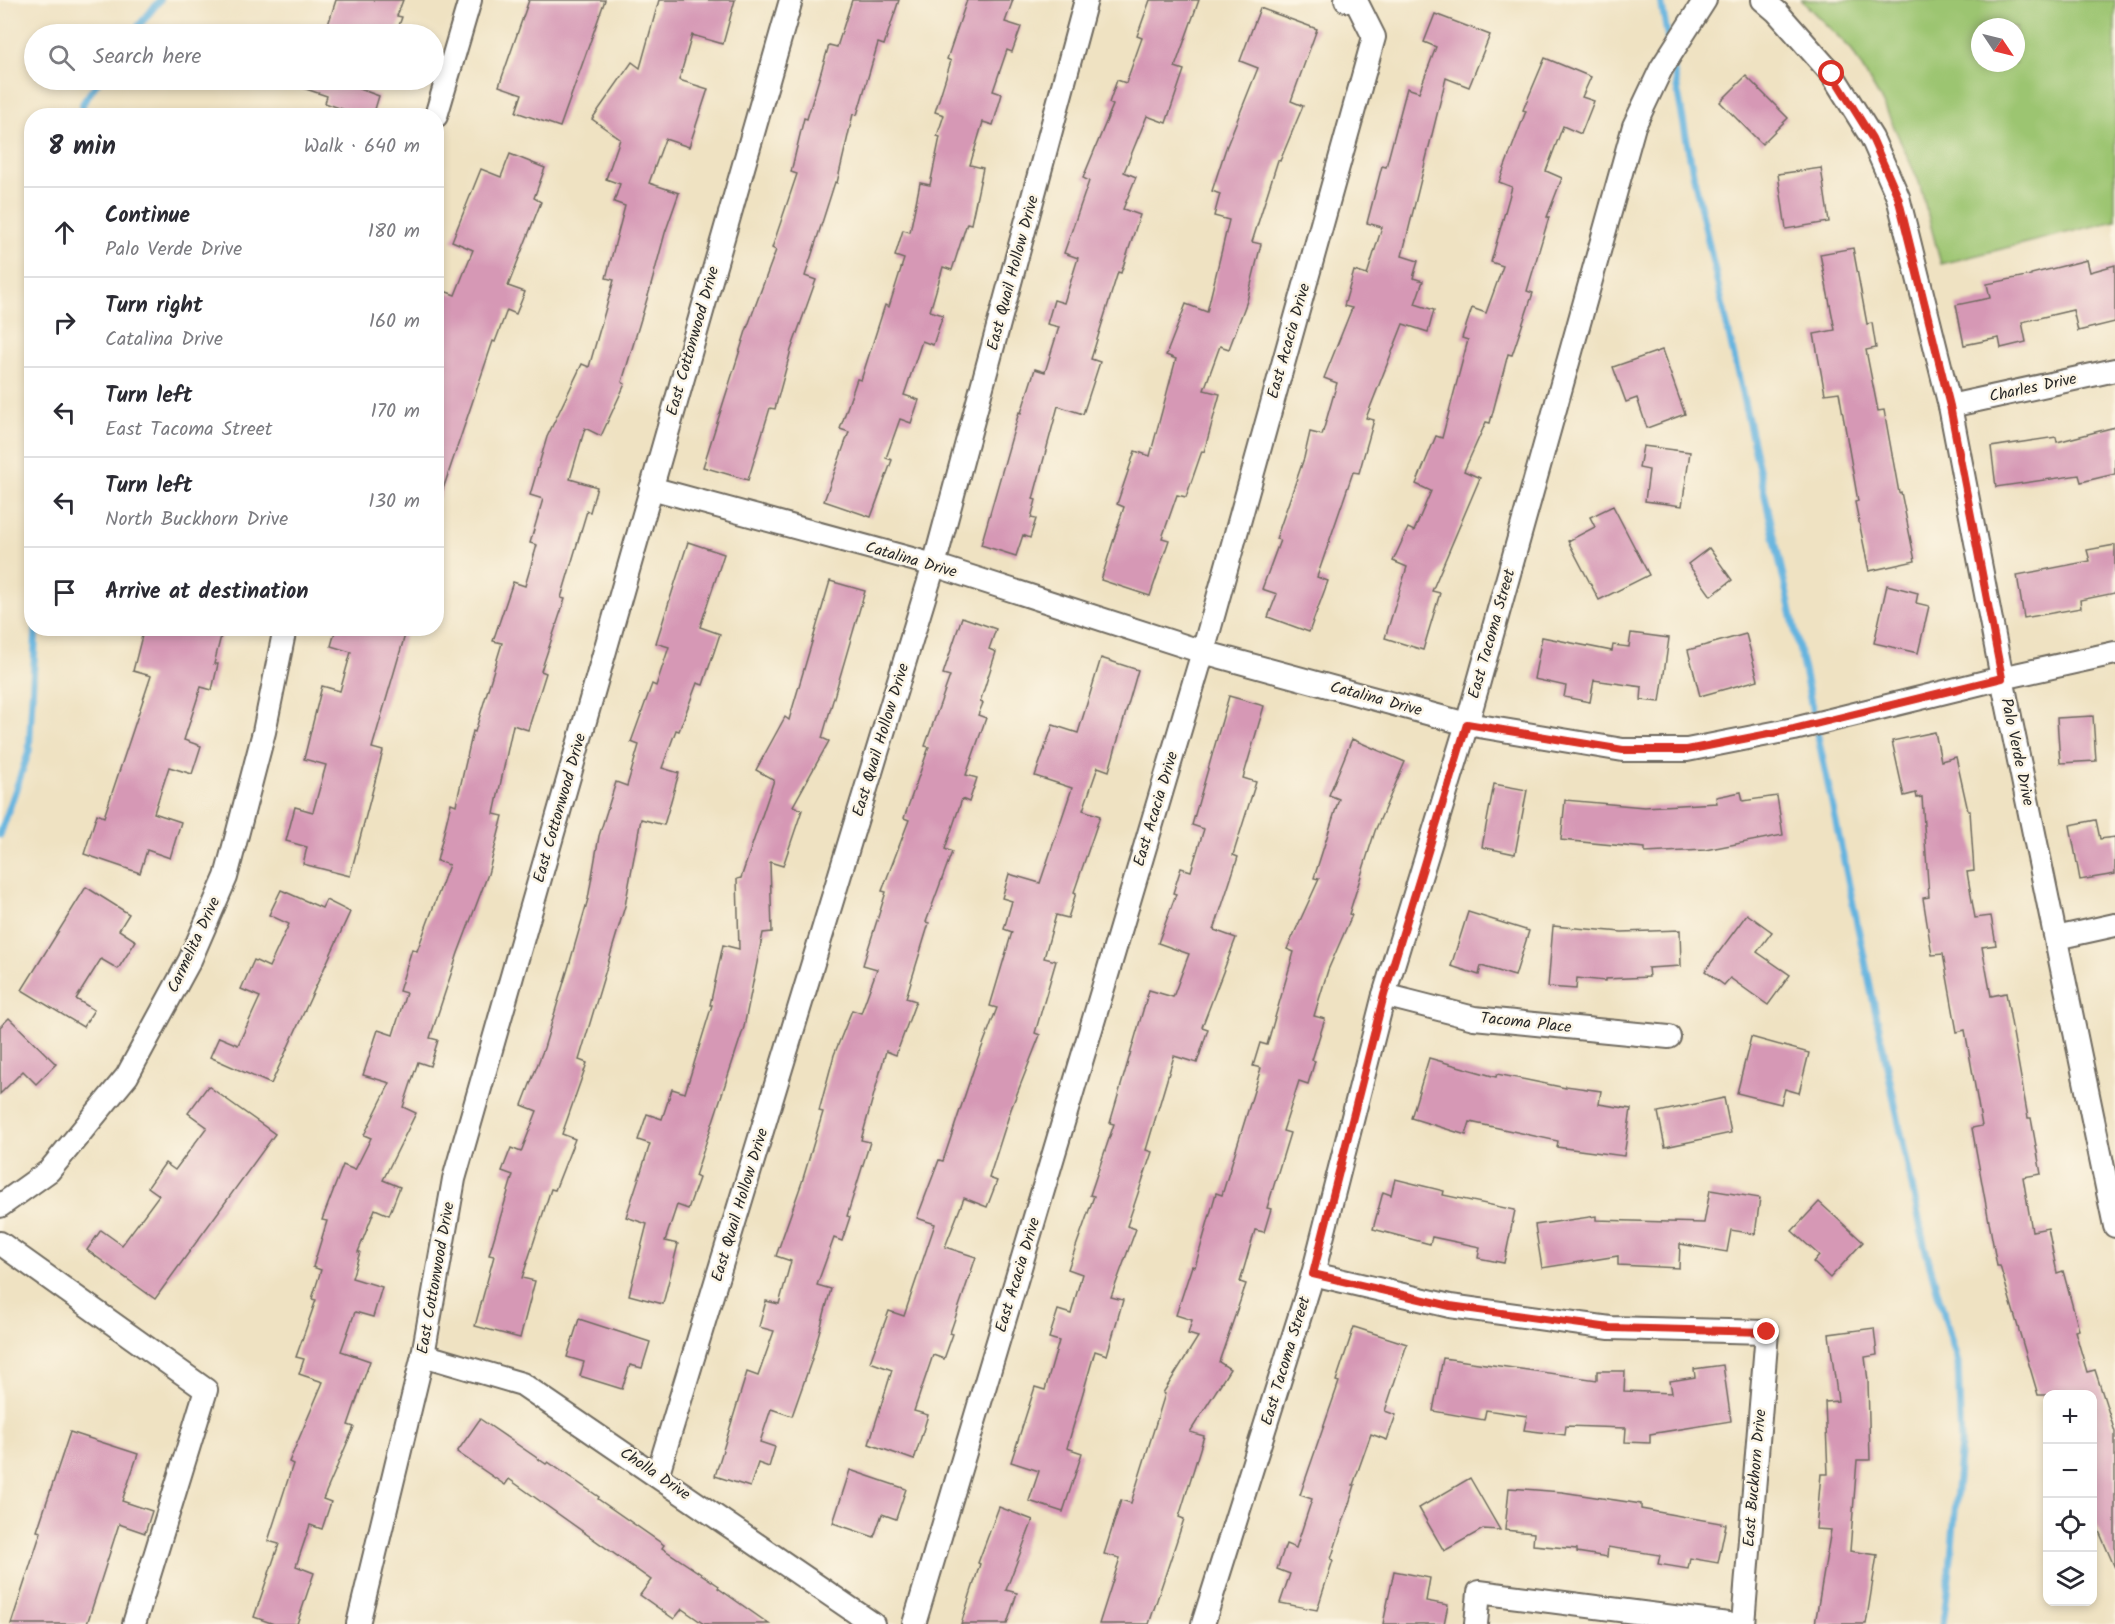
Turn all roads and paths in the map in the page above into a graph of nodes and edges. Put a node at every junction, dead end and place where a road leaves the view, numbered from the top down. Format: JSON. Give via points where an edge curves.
{"nodes":[{"id":1,"x":470,"y":0,"type":"edge"},
{"id":2,"x":791,"y":0,"type":"edge"},
{"id":3,"x":1086,"y":0,"type":"edge"},
{"id":4,"x":1346,"y":0,"type":"edge"},
{"id":5,"x":1705,"y":0,"type":"edge"},
{"id":6,"x":1763,"y":0,"type":"edge"},
{"id":7,"x":444,"y":89,"type":"edge"},
{"id":8,"x":444,"y":90,"type":"edge"},
{"id":9,"x":438,"y":108,"type":"edge"},
{"id":10,"x":2115,"y":370,"type":"edge"},
{"id":11,"x":1950,"y":406,"type":"junction"},
{"id":12,"x":651,"y":488,"type":"junction"},
{"id":13,"x":934,"y":565,"type":"junction"},
{"id":14,"x":283,"y":636,"type":"edge"},
{"id":15,"x":1203,"y":652,"type":"junction"},
{"id":16,"x":2115,"y":653,"type":"edge"},
{"id":17,"x":2002,"y":678,"type":"junction"},
{"id":18,"x":1467,"y":724,"type":"junction"},
{"id":19,"x":2115,"y":925,"type":"edge"},
{"id":20,"x":2056,"y":938,"type":"junction"},
{"id":21,"x":1384,"y":995,"type":"junction"},
{"id":22,"x":1669,"y":1037,"type":"dead end"},
{"id":23,"x":0,"y":1206,"type":"edge"},
{"id":24,"x":2115,"y":1226,"type":"edge"},
{"id":25,"x":0,"y":1243,"type":"edge"},
{"id":26,"x":1313,"y":1274,"type":"junction"},
{"id":27,"x":423,"y":1355,"type":"junction"},
{"id":28,"x":657,"y":1476,"type":"junction"},
{"id":29,"x":134,"y":1624,"type":"edge"},
{"id":30,"x":358,"y":1624,"type":"edge"},
{"id":31,"x":873,"y":1624,"type":"edge"},
{"id":32,"x":914,"y":1624,"type":"edge"},
{"id":33,"x":1203,"y":1624,"type":"edge"},
{"id":34,"x":1476,"y":1624,"type":"edge"},
{"id":35,"x":1728,"y":1624,"type":"edge"},
{"id":36,"x":1743,"y":1624,"type":"edge"}],
"edges":[{"from":1,"to":7,"type":"street"},
{"from":2,"to":12,"type":"street","name":"East Cottonwood Drive"},
{"from":3,"to":13,"type":"street","name":"East Quail Hollow Drive"},
{"from":4,"to":15,"type":"street","name":"East Acacia Drive","via":[[1357,3],[1374,37]]},
{"from":5,"to":18,"type":"street","name":"East Tacoma Street","via":[[1661,69],[1634,126]]},
{"from":6,"to":11,"type":"street","name":"Palo Verde Drive","via":[[1832,74],[1872,138],[1898,197]]},
{"from":8,"to":9,"type":"street"},
{"from":10,"to":11,"type":"street","name":"Charles Drive"},
{"from":11,"to":17,"type":"street","name":"Palo Verde Drive"},
{"from":12,"to":13,"type":"street","name":"Catalina Drive"},
{"from":12,"to":27,"type":"street","name":"East Cottonwood Drive","via":[[454,1179]]},
{"from":13,"to":15,"type":"street","name":"Catalina Drive"},
{"from":13,"to":28,"type":"street","name":"East Quail Hollow Drive"},
{"from":14,"to":23,"type":"street","name":"Carmelita Drive","via":[[264,732],[226,877],[190,960],[127,1076],[49,1171]]},
{"from":15,"to":18,"type":"street","name":"Catalina Drive"},
{"from":15,"to":32,"type":"street","name":"East Acacia Drive"},
{"from":16,"to":17,"type":"street","name":"Catalina Drive"},
{"from":17,"to":18,"type":"street","name":"Catalina Drive","via":[[1794,729],[1687,750],[1623,750]]},
{"from":17,"to":20,"type":"street","name":"Palo Verde Drive"},
{"from":18,"to":21,"type":"street","name":"East Tacoma Street"},
{"from":19,"to":20,"type":"street"},
{"from":20,"to":24,"type":"street","name":"Palo Verde Drive"},
{"from":21,"to":22,"type":"street","name":"Tacoma Place","via":[[1474,1018]]},
{"from":21,"to":26,"type":"street","name":"East Tacoma Street"},
{"from":25,"to":29,"type":"street","via":[[206,1390]]},
{"from":26,"to":33,"type":"street","name":"East Tacoma Street"},
{"from":26,"to":36,"type":"street","name":"East Buckhorn Drive","via":[[1450,1306],[1610,1328],[1767,1332]]},
{"from":27,"to":28,"type":"street","name":"Cholla Drive","via":[[522,1384]]},
{"from":27,"to":30,"type":"street","name":"East Cottonwood Drive"},
{"from":28,"to":31,"type":"street","name":"Cholla Drive"},
{"from":34,"to":35,"type":"street","via":[[1479,1592]]}]}
